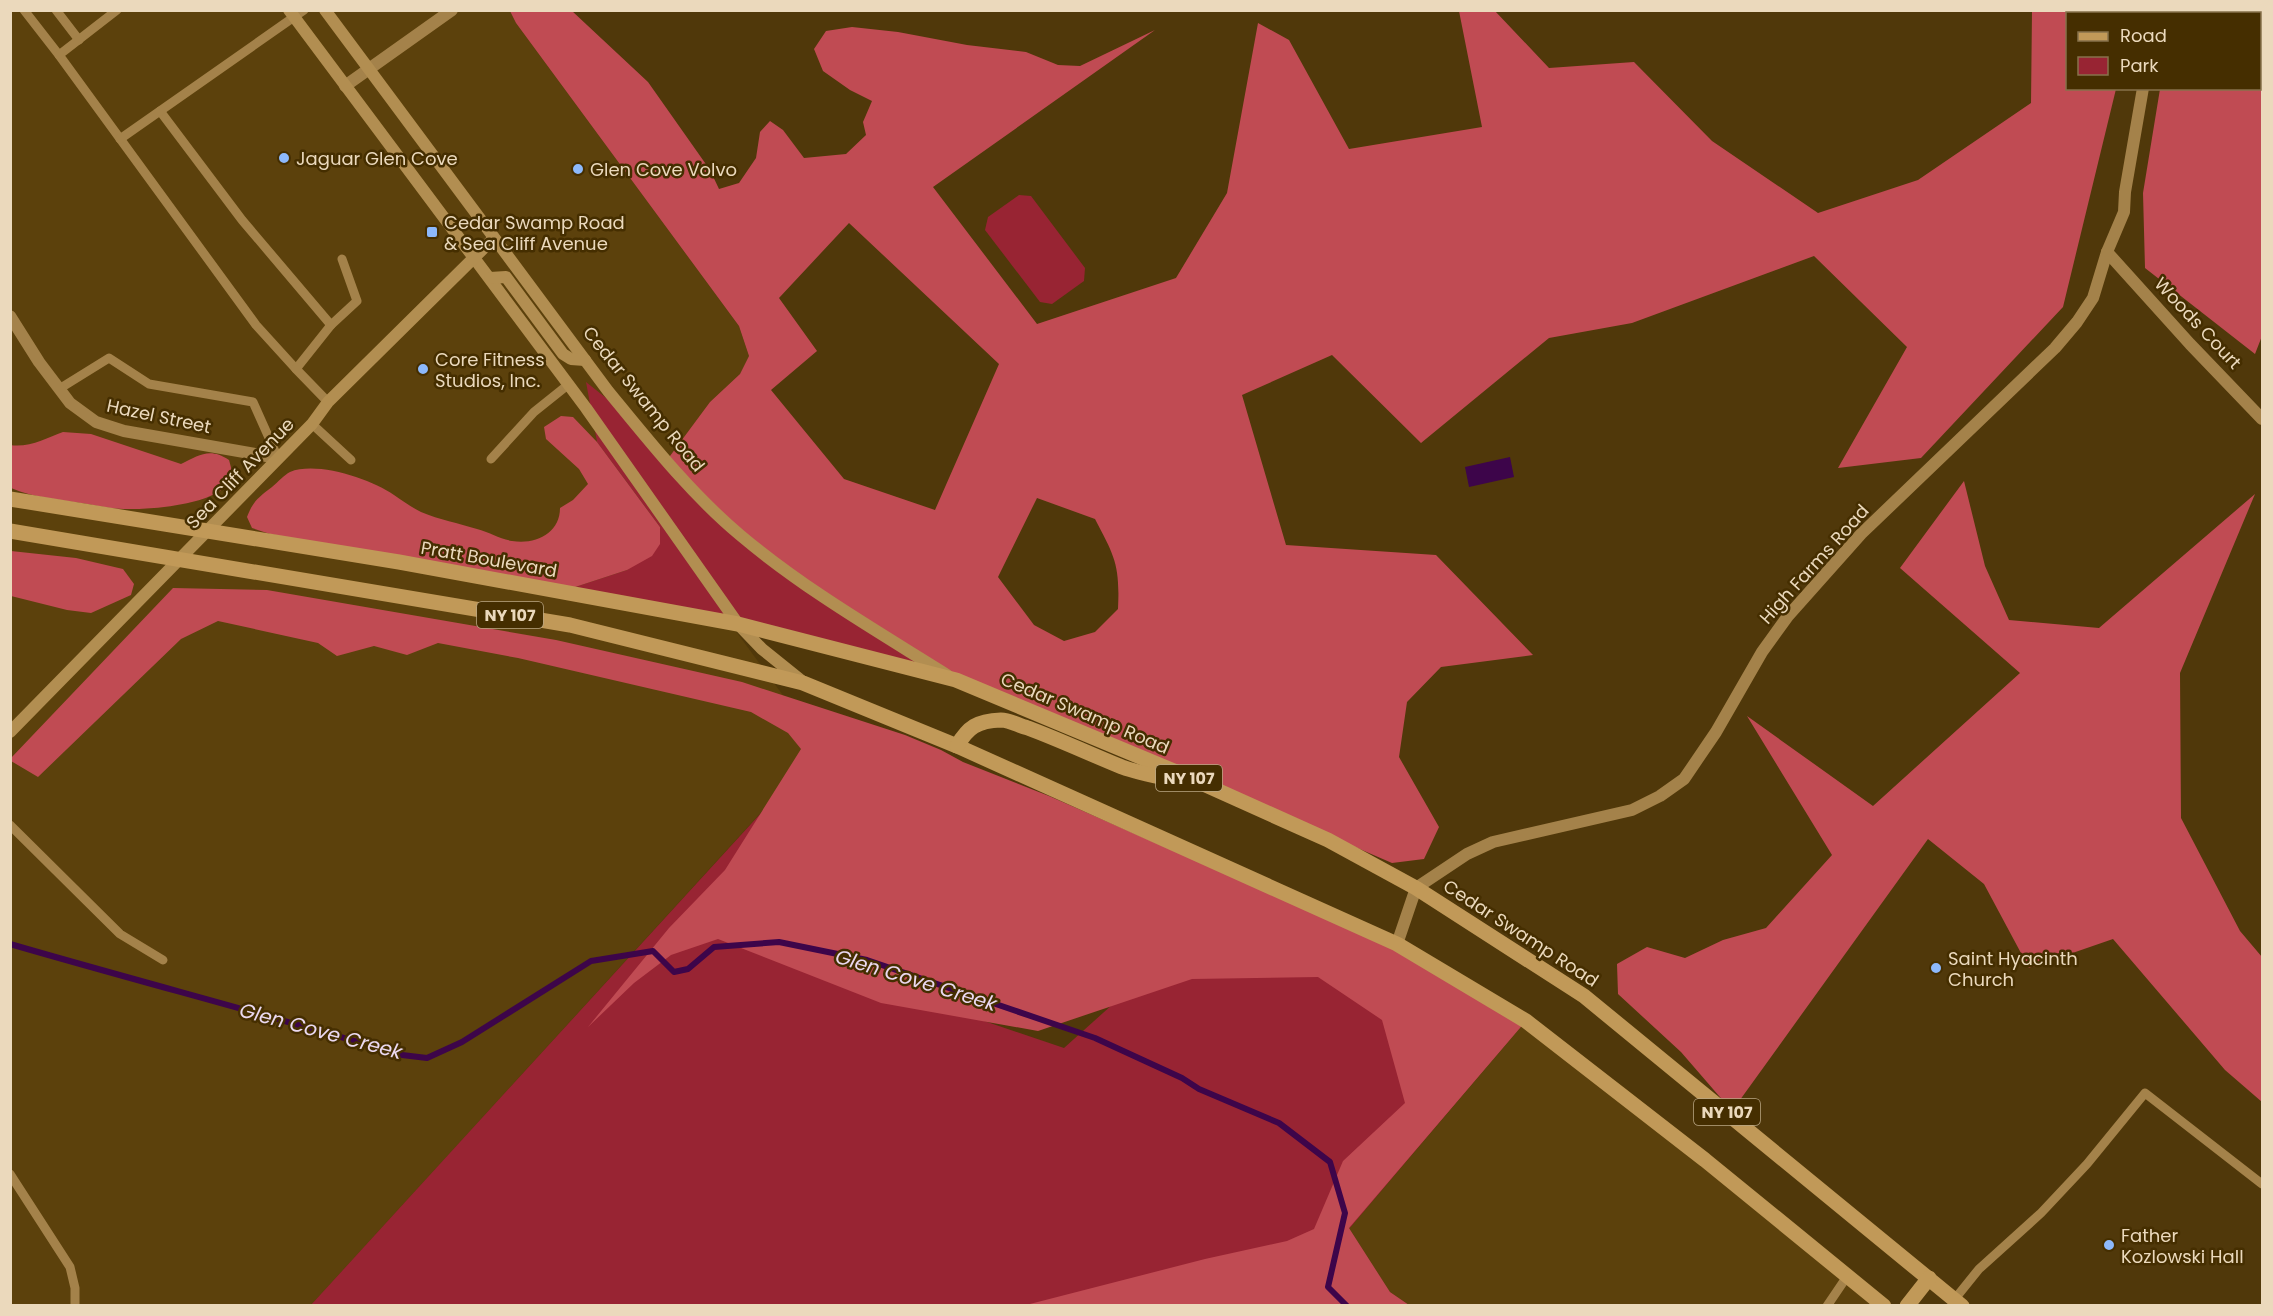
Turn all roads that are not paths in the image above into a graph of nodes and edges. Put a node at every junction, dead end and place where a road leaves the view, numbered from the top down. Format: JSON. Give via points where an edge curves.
{"nodes":[{"id":1,"x":24,"y":10,"type":"edge"},
{"id":2,"x":56,"y":10,"type":"edge"},
{"id":3,"x":117,"y":10,"type":"edge"},
{"id":4,"x":325,"y":10,"type":"edge"},
{"id":5,"x":452,"y":10,"type":"edge"},
{"id":6,"x":296,"y":13,"type":"edge"},
{"id":7,"x":79,"y":40,"type":"junction"},
{"id":8,"x":59,"y":55,"type":"junction"},
{"id":9,"x":370,"y":69,"type":"junction"},
{"id":10,"x":345,"y":86,"type":"junction"},
{"id":11,"x":2143,"y":90,"type":"edge"},
{"id":12,"x":160,"y":111,"type":"junction"},
{"id":13,"x":120,"y":139,"type":"junction"},
{"id":14,"x":494,"y":238,"type":"junction"},
{"id":15,"x":2108,"y":252,"type":"junction"},
{"id":16,"x":474,"y":258,"type":"junction"},
{"id":17,"x":342,"y":259,"type":"dead end"},
{"id":18,"x":490,"y":278,"type":"junction"},
{"id":19,"x":10,"y":316,"type":"edge"},
{"id":20,"x":331,"y":325,"type":"junction"},
{"id":21,"x":585,"y":360,"type":"junction"},
{"id":22,"x":296,"y":369,"type":"junction"},
{"id":23,"x":569,"y":384,"type":"junction"},
{"id":24,"x":59,"y":389,"type":"junction"},
{"id":25,"x":328,"y":402,"type":"junction"},
{"id":26,"x":2262,"y":419,"type":"edge"},
{"id":27,"x":312,"y":423,"type":"junction"},
{"id":28,"x":278,"y":458,"type":"junction"},
{"id":29,"x":492,"y":459,"type":"dead end"},
{"id":30,"x":351,"y":460,"type":"dead end"},
{"id":31,"x":10,"y":499,"type":"edge"},
{"id":32,"x":10,"y":531,"type":"edge"},
{"id":33,"x":738,"y":624,"type":"junction"},
{"id":34,"x":956,"y":680,"type":"junction"},
{"id":35,"x":803,"y":682,"type":"junction"},
{"id":36,"x":10,"y":732,"type":"edge"},
{"id":37,"x":957,"y":746,"type":"junction"},
{"id":38,"x":1207,"y":786,"type":"junction"},
{"id":39,"x":10,"y":825,"type":"edge"},
{"id":40,"x":1416,"y":888,"type":"junction"},
{"id":41,"x":1397,"y":944,"type":"junction"},
{"id":42,"x":163,"y":960,"type":"dead end"},
{"id":43,"x":10,"y":1174,"type":"edge"},
{"id":44,"x":2262,"y":1184,"type":"edge"},
{"id":45,"x":1848,"y":1275,"type":"junction"},
{"id":46,"x":1929,"y":1278,"type":"junction"},
{"id":47,"x":1958,"y":1303,"type":"edge"},
{"id":48,"x":75,"y":1305,"type":"edge"},
{"id":49,"x":1827,"y":1305,"type":"edge"},
{"id":50,"x":1884,"y":1305,"type":"edge"},
{"id":51,"x":1907,"y":1305,"type":"edge"}],
"edges":[{"from":1,"to":8,"type":"lane"},
{"from":2,"to":7,"type":"lane"},
{"from":3,"to":7,"type":"lane"},
{"from":4,"to":9,"type":"main road","name":"Cedar Swamp Road"},
{"from":5,"to":9,"type":"street"},
{"from":6,"to":10,"type":"main road"},
{"from":6,"to":12,"type":"lane"},
{"from":7,"to":8,"type":"lane"},
{"from":8,"to":13,"type":"lane"},
{"from":9,"to":10,"type":"street"},
{"from":9,"to":14,"type":"main road","name":"Cedar Swamp Road"},
{"from":10,"to":16,"type":"main road"},
{"from":11,"to":15,"type":"street","name":"High Farms Road","via":[[2124,212]]},
{"from":12,"to":13,"type":"lane"},
{"from":12,"to":20,"type":"lane","via":[[242,220]]},
{"from":13,"to":22,"type":"lane","via":[[256,325]]},
{"from":14,"to":16,"type":"main road","name":"Sea Cliff Avenue"},
{"from":14,"to":21,"type":"main road","name":"Cedar Swamp Road"},
{"from":15,"to":26,"type":"street","name":"Woods Court"},
{"from":15,"to":40,"type":"street","name":"High Farms Road","via":[[2093,298],[2055,348],[1861,534],[1788,616],[1684,778],[1632,810],[1493,842],[1467,854]]},
{"from":16,"to":18,"type":"main road"},
{"from":16,"to":25,"type":"main road","name":"Sea Cliff Avenue"},
{"from":17,"to":20,"type":"lane","via":[[357,301]]},
{"from":18,"to":21,"type":"main road","via":[[506,277],[563,354]]},
{"from":18,"to":23,"type":"main road"},
{"from":19,"to":24,"type":"street","name":"Hazel Street"},
{"from":20,"to":22,"type":"lane"},
{"from":21,"to":34,"type":"main road","name":"Cedar Swamp Road","via":[[646,438],[740,535],[813,590]]},
{"from":22,"to":25,"type":"lane"},
{"from":23,"to":29,"type":"lane","via":[[534,412]]},
{"from":23,"to":33,"type":"main road"},
{"from":24,"to":28,"type":"street","name":"Hazel Street","via":[[70,403],[96,422]]},
{"from":24,"to":28,"type":"lane","via":[[109,358],[149,384],[253,402]]},
{"from":25,"to":27,"type":"main road","name":"Sea Cliff Avenue"},
{"from":27,"to":28,"type":"main road","name":"Sea Cliff Avenue"},
{"from":27,"to":30,"type":"lane"},
{"from":28,"to":36,"type":"main road","name":"Sea Cliff Avenue"},
{"from":31,"to":33,"type":"main road","name":"Pratt Boulevard","number":"NY 107","via":[[410,564]]},
{"from":32,"to":35,"type":"main road","number":"NY 107","via":[[570,625]]},
{"from":33,"to":34,"type":"main road","name":"Pratt Boulevard","number":"NY 107"},
{"from":33,"to":35,"type":"main road"},
{"from":34,"to":38,"type":"main road","name":"Cedar Swamp Road","number":"NY 107"},
{"from":35,"to":37,"type":"main road","number":"NY 107"},
{"from":37,"to":38,"type":"main road","via":[[965,731],[973,726],[1004,720],[1124,768]]},
{"from":37,"to":41,"type":"main road","number":"NY 107"},
{"from":38,"to":40,"type":"main road","name":"Cedar Swamp Road","number":"NY 107","via":[[1328,840]]},
{"from":39,"to":42,"type":"lane","via":[[120,934]]},
{"from":40,"to":41,"type":"street"},
{"from":40,"to":46,"type":"main road","name":"Cedar Swamp Road","number":"NY 107","via":[[1584,996]]},
{"from":41,"to":45,"type":"main road","number":"NY 107","via":[[1526,1021]]},
{"from":43,"to":48,"type":"lane","via":[[70,1267]]},
{"from":44,"to":47,"type":"lane","via":[[2145,1093],[2087,1164],[1979,1269]]},
{"from":45,"to":49,"type":"lane"},
{"from":45,"to":50,"type":"main road","number":"NY 107"},
{"from":46,"to":47,"type":"main road","name":"Cedar Swamp Road","number":"NY 107"},
{"from":46,"to":51,"type":"main road"}]}
